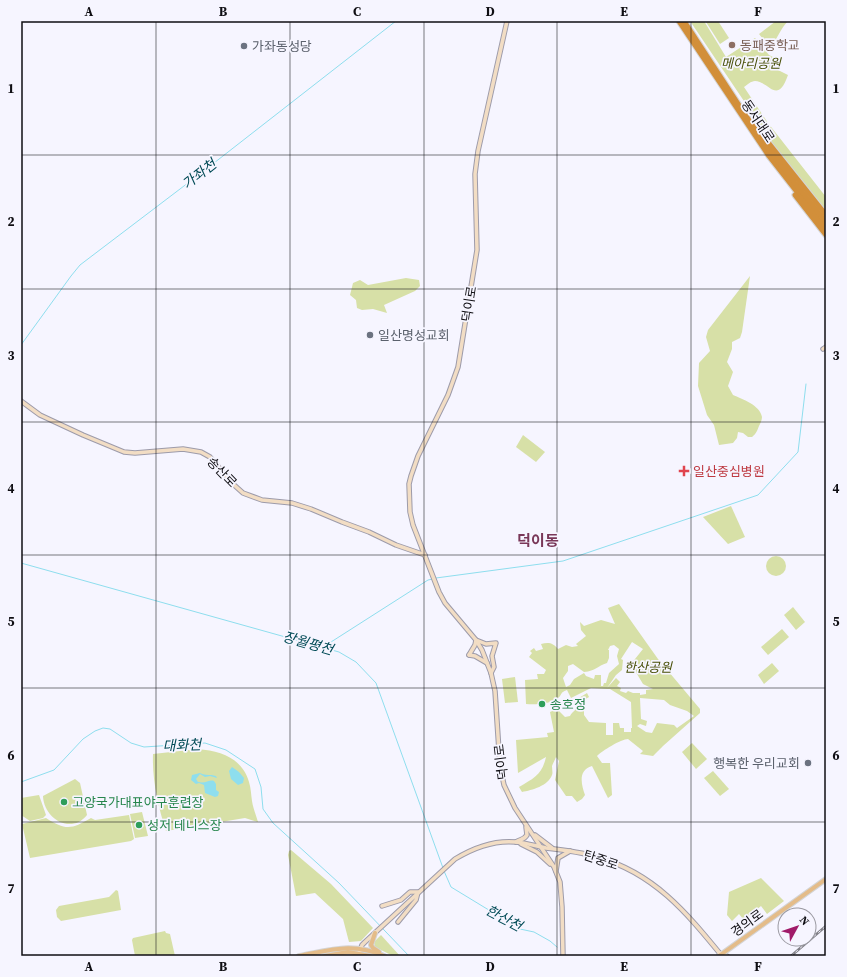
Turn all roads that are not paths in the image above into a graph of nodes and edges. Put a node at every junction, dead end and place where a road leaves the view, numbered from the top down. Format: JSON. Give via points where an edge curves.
{"nodes":[{"id":1,"x":507,"y":21,"type":"edge"},
{"id":2,"x":679,"y":21,"type":"edge"},
{"id":3,"x":684,"y":21,"type":"edge"},
{"id":4,"x":695,"y":38,"type":"junction"},
{"id":5,"x":769,"y":156,"type":"junction"},
{"id":6,"x":826,"y":215,"type":"edge"},
{"id":7,"x":826,"y":222,"type":"edge"},
{"id":8,"x":826,"y":229,"type":"edge"},
{"id":9,"x":826,"y":235,"type":"edge"},
{"id":10,"x":21,"y":401,"type":"edge"},
{"id":11,"x":425,"y":555,"type":"junction"},
{"id":12,"x":476,"y":640,"type":"junction"},
{"id":13,"x":488,"y":664,"type":"junction"},
{"id":14,"x":491,"y":673,"type":"junction"},
{"id":15,"x":525,"y":823,"type":"junction"},
{"id":16,"x":530,"y":831,"type":"junction"},
{"id":17,"x":516,"y":842,"type":"junction"},
{"id":18,"x":541,"y":847,"type":"junction"},
{"id":19,"x":553,"y":848,"type":"junction"},
{"id":20,"x":570,"y":851,"type":"junction"},
{"id":21,"x":554,"y":867,"type":"junction"},
{"id":22,"x":556,"y":872,"type":"junction"},
{"id":23,"x":826,"y":880,"type":"edge"},
{"id":24,"x":418,"y":892,"type":"junction"},
{"id":25,"x":382,"y":906,"type":"dead end"},
{"id":26,"x":398,"y":922,"type":"dead end"},
{"id":27,"x":376,"y":932,"type":"junction"},
{"id":28,"x":361,"y":948,"type":"junction"},
{"id":29,"x":359,"y":953,"type":"junction"},
{"id":30,"x":299,"y":956,"type":"edge"},
{"id":31,"x":325,"y":956,"type":"edge"},
{"id":32,"x":370,"y":956,"type":"edge"},
{"id":33,"x":384,"y":956,"type":"edge"},
{"id":34,"x":563,"y":956,"type":"edge"},
{"id":35,"x":721,"y":956,"type":"edge"},
{"id":36,"x":727,"y":956,"type":"edge"}],
"edges":[{"from":1,"to":11,"type":"main road","name":"덕이로","via":[[477,156],[477,250],[458,369],[418,456],[409,484],[410,512]]},
{"from":2,"to":5,"type":"highway","name":"동서대로"},
{"from":3,"to":4,"type":"highway","name":"동서대로"},
{"from":4,"to":6,"type":"highway","via":[[746,112]]},
{"from":4,"to":7,"type":"highway","name":"동서대로","via":[[772,154]]},
{"from":5,"to":8,"type":"highway","name":"동서대로"},
{"from":5,"to":9,"type":"highway"},
{"from":10,"to":11,"type":"main road","name":"송산로","via":[[40,415],[120,451],[135,453],[184,449],[201,452],[210,457],[243,493],[262,500],[292,503],[311,509]]},
{"from":11,"to":12,"type":"main road","name":"덕이로","via":[[445,603]]},
{"from":12,"to":13,"type":"main road","name":"덕이로"},
{"from":12,"to":13,"type":"main road","via":[[468,656],[475,656]]},
{"from":12,"to":14,"type":"main road","via":[[486,644],[496,643]]},
{"from":13,"to":14,"type":"main road","name":"덕이로"},
{"from":14,"to":15,"type":"main road","name":"덕이로","via":[[502,777],[509,798]]},
{"from":15,"to":16,"type":"main road","name":"덕이로"},
{"from":15,"to":17,"type":"main road","via":[[527,835]]},
{"from":16,"to":18,"type":"main road","name":"덕이로"},
{"from":16,"to":19,"type":"main road"},
{"from":17,"to":18,"type":"main road","name":"탄중로"},
{"from":17,"to":21,"type":"main road","via":[[537,852]]},
{"from":17,"to":24,"type":"main road","name":"탄중로","via":[[486,845],[462,854]]},
{"from":18,"to":19,"type":"main road","name":"탄중로"},
{"from":18,"to":21,"type":"main road","name":"덕이로"},
{"from":19,"to":20,"type":"main road","name":"탄중로"},
{"from":20,"to":22,"type":"main road","via":[[558,858]]},
{"from":20,"to":35,"type":"main road","name":"탄중로","via":[[617,864],[654,884],[686,912]]},
{"from":21,"to":22,"type":"main road","name":"덕이로"},
{"from":22,"to":34,"type":"main road","name":"덕이로","via":[[561,887]]},
{"from":23,"to":35,"type":"main road","name":"경의로"},
{"from":24,"to":25,"type":"main road","via":[[410,892],[401,900]]},
{"from":24,"to":26,"type":"main road","via":[[416,900]]},
{"from":24,"to":27,"type":"main road"},
{"from":27,"to":28,"type":"main road"},
{"from":27,"to":33,"type":"main road","via":[[372,947]]},
{"from":28,"to":29,"type":"main road"},
{"from":28,"to":30,"type":"main road","via":[[335,949]]},
{"from":28,"to":33,"type":"main road"},
{"from":29,"to":31,"type":"main road"},
{"from":29,"to":32,"type":"main road"},
{"from":35,"to":36,"type":"main road"}]}
